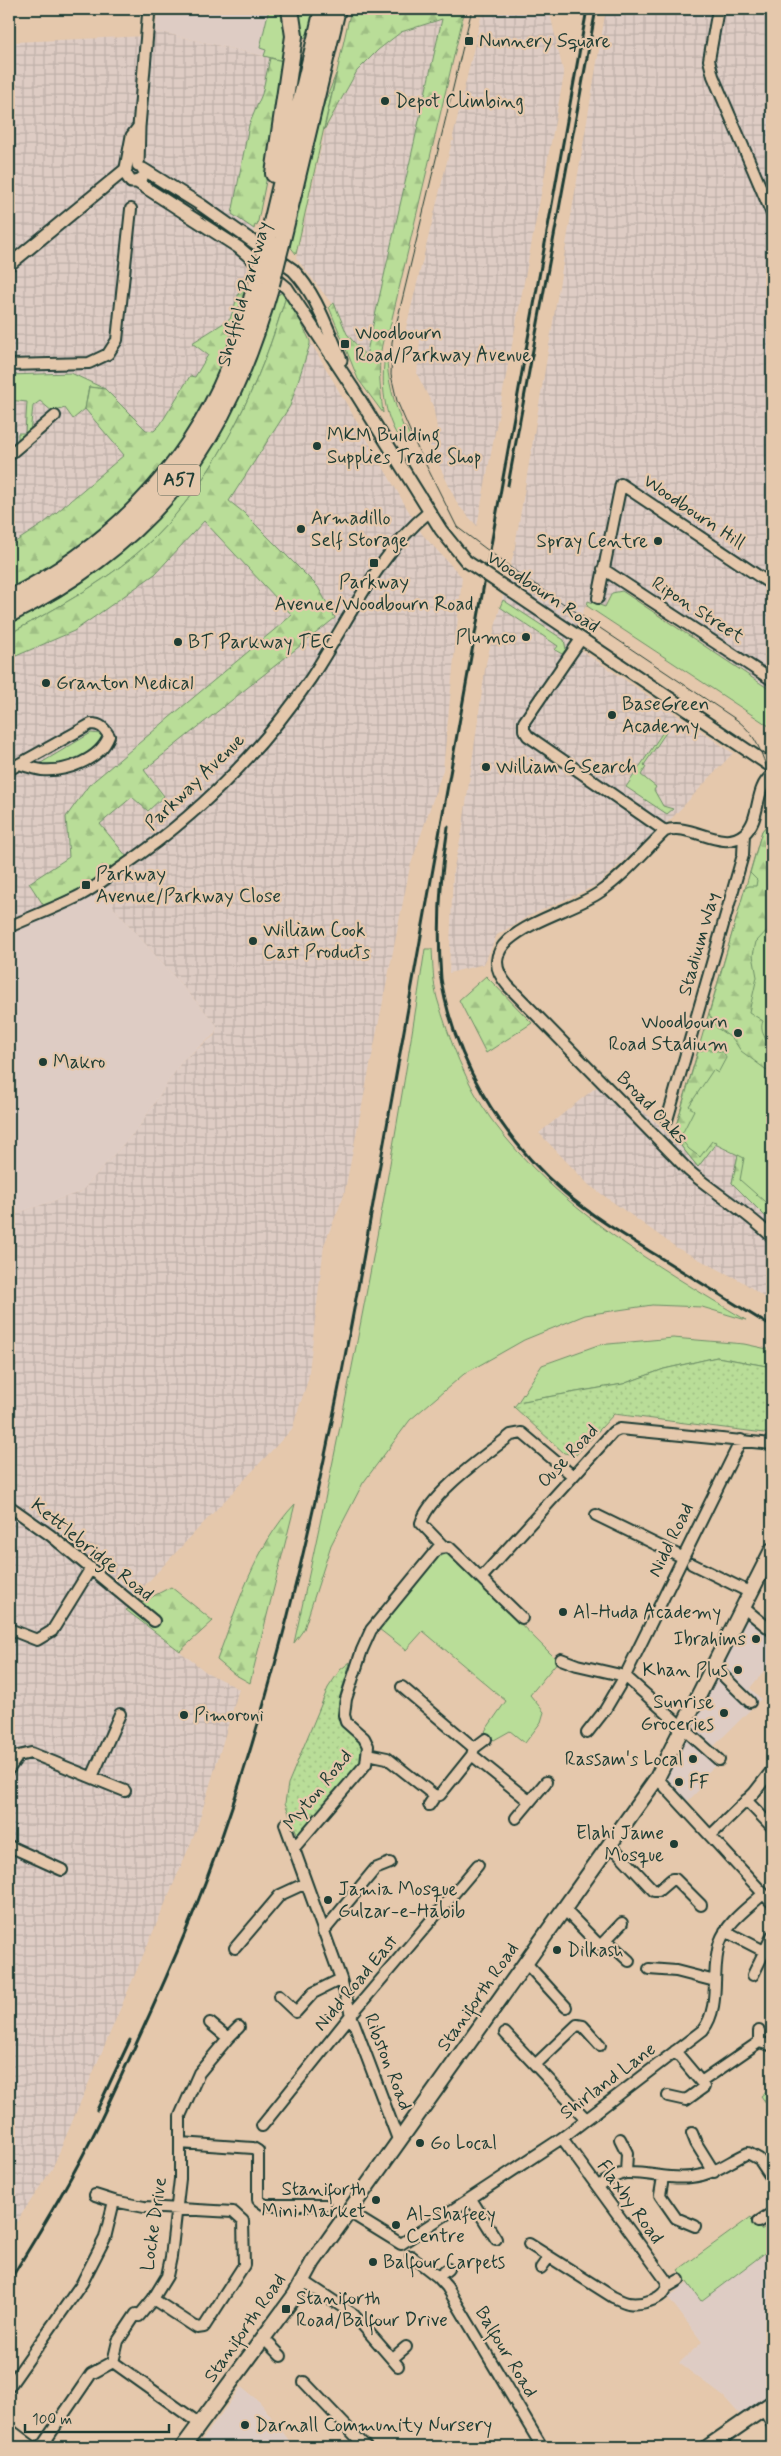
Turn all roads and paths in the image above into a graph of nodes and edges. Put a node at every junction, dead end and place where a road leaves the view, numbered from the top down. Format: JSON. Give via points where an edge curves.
{"nodes":[{"id":1,"x":149,"y":9,"type":"edge"},
{"id":2,"x":290,"y":9,"type":"edge"},
{"id":3,"x":323,"y":9,"type":"edge"},
{"id":4,"x":337,"y":9,"type":"edge"},
{"id":5,"x":718,"y":9,"type":"edge"},
{"id":6,"x":134,"y":168,"type":"junction"},
{"id":7,"x":133,"y":182,"type":"junction"},
{"id":8,"x":88,"y":201,"type":"junction"},
{"id":9,"x":131,"y":209,"type":"dead end"},
{"id":10,"x":772,"y":214,"type":"edge"},
{"id":11,"x":223,"y":221,"type":"junction"},
{"id":12,"x":216,"y":232,"type":"junction"},
{"id":13,"x":272,"y":237,"type":"junction"},
{"id":14,"x":9,"y":265,"type":"edge"},
{"id":15,"x":264,"y":273,"type":"junction"},
{"id":16,"x":9,"y":364,"type":"edge"},
{"id":17,"x":352,"y":387,"type":"junction"},
{"id":18,"x":54,"y":416,"type":"dead end"},
{"id":19,"x":9,"y":455,"type":"edge"},
{"id":20,"x":429,"y":512,"type":"junction"},
{"id":21,"x":603,"y":569,"type":"junction"},
{"id":22,"x":772,"y":585,"type":"edge"},
{"id":23,"x":598,"y":598,"type":"dead end"},
{"id":24,"x":9,"y":599,"type":"edge"},
{"id":25,"x":9,"y":614,"type":"edge"},
{"id":26,"x":581,"y":639,"type":"junction"},
{"id":27,"x":772,"y":680,"type":"edge"},
{"id":28,"x":19,"y":764,"type":"junction"},
{"id":29,"x":772,"y":767,"type":"edge"},
{"id":30,"x":9,"y":770,"type":"edge"},
{"id":31,"x":772,"y":775,"type":"edge"},
{"id":32,"x":665,"y":831,"type":"junction"},
{"id":33,"x":744,"y":834,"type":"junction"},
{"id":34,"x":9,"y":928,"type":"edge"},
{"id":35,"x":667,"y":1120,"type":"dead end"},
{"id":36,"x":772,"y":1237,"type":"edge"},
{"id":37,"x":740,"y":1440,"type":"junction"},
{"id":38,"x":772,"y":1444,"type":"edge"},
{"id":39,"x":572,"y":1476,"type":"junction"},
{"id":40,"x":9,"y":1506,"type":"edge"},
{"id":41,"x":596,"y":1515,"type":"dead end"},
{"id":42,"x":443,"y":1546,"type":"junction"},
{"id":43,"x":772,"y":1550,"type":"edge"},
{"id":44,"x":682,"y":1557,"type":"junction"},
{"id":45,"x":692,"y":1564,"type":"dead end"},
{"id":46,"x":91,"y":1568,"type":"junction"},
{"id":47,"x":482,"y":1577,"type":"junction"},
{"id":48,"x":751,"y":1593,"type":"junction"},
{"id":49,"x":744,"y":1608,"type":"junction"},
{"id":50,"x":522,"y":1618,"type":"dead end"},
{"id":51,"x":154,"y":1621,"type":"dead end"},
{"id":52,"x":9,"y":1629,"type":"edge"},
{"id":53,"x":772,"y":1631,"type":"edge"},
{"id":54,"x":561,"y":1659,"type":"dead end"},
{"id":55,"x":714,"y":1667,"type":"junction"},
{"id":56,"x":625,"y":1676,"type":"junction"},
{"id":57,"x":402,"y":1687,"type":"dead end"},
{"id":58,"x":750,"y":1702,"type":"dead end"},
{"id":59,"x":120,"y":1714,"type":"dead end"},
{"id":60,"x":682,"y":1729,"type":"junction"},
{"id":61,"x":587,"y":1733,"type":"dead end"},
{"id":62,"x":486,"y":1740,"type":"dead end"},
{"id":63,"x":473,"y":1751,"type":"junction"},
{"id":64,"x":368,"y":1754,"type":"junction"},
{"id":65,"x":719,"y":1760,"type":"dead end"},
{"id":66,"x":9,"y":1770,"type":"edge"},
{"id":67,"x":772,"y":1770,"type":"edge"},
{"id":68,"x":92,"y":1777,"type":"junction"},
{"id":69,"x":657,"y":1778,"type":"junction"},
{"id":70,"x":546,"y":1782,"type":"dead end"},
{"id":71,"x":125,"y":1791,"type":"dead end"},
{"id":72,"x":435,"y":1796,"type":"junction"},
{"id":73,"x":746,"y":1800,"type":"junction"},
{"id":74,"x":529,"y":1801,"type":"junction"},
{"id":75,"x":428,"y":1805,"type":"dead end"},
{"id":76,"x":516,"y":1818,"type":"dead end"},
{"id":77,"x":285,"y":1824,"type":"dead end"},
{"id":78,"x":772,"y":1827,"type":"edge"},
{"id":79,"x":711,"y":1835,"type":"junction"},
{"id":80,"x":9,"y":1846,"type":"edge"},
{"id":81,"x":611,"y":1846,"type":"junction"},
{"id":82,"x":294,"y":1848,"type":"junction"},
{"id":83,"x":390,"y":1863,"type":"dead end"},
{"id":84,"x":478,"y":1866,"type":"dead end"},
{"id":85,"x":62,"y":1870,"type":"dead end"},
{"id":86,"x":306,"y":1883,"type":"junction"},
{"id":87,"x":763,"y":1894,"type":"junction"},
{"id":88,"x":772,"y":1903,"type":"edge"},
{"id":89,"x":701,"y":1905,"type":"dead end"},
{"id":90,"x":564,"y":1909,"type":"junction"},
{"id":91,"x":622,"y":1923,"type":"dead end"},
{"id":92,"x":725,"y":1931,"type":"junction"},
{"id":93,"x":323,"y":1932,"type":"junction"},
{"id":94,"x":772,"y":1936,"type":"edge"},
{"id":95,"x":606,"y":1940,"type":"junction"},
{"id":96,"x":236,"y":1948,"type":"dead end"},
{"id":97,"x":764,"y":1951,"type":"junction"},
{"id":98,"x":629,"y":1961,"type":"dead end"},
{"id":99,"x":525,"y":1962,"type":"junction"},
{"id":100,"x":649,"y":1969,"type":"dead end"},
{"id":101,"x":753,"y":1975,"type":"dead end"},
{"id":102,"x":341,"y":1980,"type":"junction"},
{"id":103,"x":715,"y":1981,"type":"junction"},
{"id":104,"x":279,"y":1996,"type":"dead end"},
{"id":105,"x":566,"y":2007,"type":"dead end"},
{"id":106,"x":351,"y":2015,"type":"junction"},
{"id":107,"x":210,"y":2023,"type":"dead end"},
{"id":108,"x":239,"y":2027,"type":"dead end"},
{"id":109,"x":759,"y":2031,"type":"dead end"},
{"id":110,"x":505,"y":2033,"type":"dead end"},
{"id":111,"x":228,"y":2038,"type":"junction"},
{"id":112,"x":759,"y":2042,"type":"junction"},
{"id":113,"x":770,"y":2045,"type":"dead end"},
{"id":114,"x":600,"y":2046,"type":"dead end"},
{"id":115,"x":675,"y":2051,"type":"junction"},
{"id":116,"x":536,"y":2064,"type":"junction"},
{"id":117,"x":704,"y":2088,"type":"junction"},
{"id":118,"x":668,"y":2096,"type":"dead end"},
{"id":119,"x":586,"y":2119,"type":"junction"},
{"id":120,"x":262,"y":2126,"type":"dead end"},
{"id":121,"x":692,"y":2133,"type":"dead end"},
{"id":122,"x":562,"y":2138,"type":"junction"},
{"id":123,"x":620,"y":2139,"type":"dead end"},
{"id":124,"x":399,"y":2142,"type":"junction"},
{"id":125,"x":180,"y":2143,"type":"junction"},
{"id":126,"x":714,"y":2172,"type":"junction"},
{"id":127,"x":626,"y":2173,"type":"junction"},
{"id":128,"x":769,"y":2174,"type":"dead end"},
{"id":129,"x":664,"y":2177,"type":"junction"},
{"id":130,"x":598,"y":2186,"type":"junction"},
{"id":131,"x":95,"y":2195,"type":"dead end"},
{"id":132,"x":471,"y":2199,"type":"junction"},
{"id":133,"x":114,"y":2202,"type":"junction"},
{"id":134,"x":325,"y":2205,"type":"dead end"},
{"id":135,"x":176,"y":2209,"type":"junction"},
{"id":136,"x":349,"y":2212,"type":"junction"},
{"id":137,"x":772,"y":2213,"type":"edge"},
{"id":138,"x":758,"y":2222,"type":"dead end"},
{"id":139,"x":695,"y":2226,"type":"dead end"},
{"id":140,"x":496,"y":2239,"type":"dead end"},
{"id":141,"x":529,"y":2244,"type":"dead end"},
{"id":142,"x":411,"y":2256,"type":"dead end"},
{"id":143,"x":548,"y":2257,"type":"junction"},
{"id":144,"x":541,"y":2268,"type":"dead end"},
{"id":145,"x":448,"y":2269,"type":"dead end"},
{"id":146,"x":438,"y":2277,"type":"junction"},
{"id":147,"x":302,"y":2280,"type":"junction"},
{"id":148,"x":679,"y":2280,"type":"dead end"},
{"id":149,"x":667,"y":2287,"type":"junction"},
{"id":150,"x":154,"y":2299,"type":"junction"},
{"id":151,"x":262,"y":2337,"type":"junction"},
{"id":152,"x":406,"y":2347,"type":"dead end"},
{"id":153,"x":280,"y":2356,"type":"dead end"},
{"id":154,"x":113,"y":2362,"type":"junction"},
{"id":155,"x":304,"y":2382,"type":"dead end"},
{"id":156,"x":9,"y":2387,"type":"edge"},
{"id":157,"x":768,"y":2406,"type":"edge"},
{"id":158,"x":200,"y":2424,"type":"junction"},
{"id":159,"x":772,"y":2424,"type":"edge"},
{"id":160,"x":9,"y":2429,"type":"edge"},
{"id":161,"x":33,"y":2447,"type":"edge"},
{"id":162,"x":38,"y":2447,"type":"edge"},
{"id":163,"x":183,"y":2447,"type":"edge"},
{"id":164,"x":366,"y":2447,"type":"edge"},
{"id":165,"x":542,"y":2447,"type":"edge"},
{"id":166,"x":708,"y":2447,"type":"edge"}],
"edges":[{"from":1,"to":6,"type":"street"},
{"from":2,"to":13,"type":"highway","via":[[294,36]]},
{"from":3,"to":13,"type":"highway","name":"Sheffield Parkway","number":"A57"},
{"from":4,"to":13,"type":"highway","name":"Sheffield Parkway","number":"A57"},
{"from":5,"to":10,"type":"street","via":[[709,60],[713,76]]},
{"from":6,"to":7,"type":"street","via":[[126,176]]},
{"from":6,"to":7,"type":"street","via":[[142,178]]},
{"from":6,"to":8,"type":"street","via":[[115,176]]},
{"from":6,"to":11,"type":"street","name":"Woodbourn Road"},
{"from":7,"to":8,"type":"street","via":[[120,184]]},
{"from":7,"to":12,"type":"street","name":"Woodbourn Road"},
{"from":8,"to":14,"type":"street"},
{"from":9,"to":16,"type":"street","via":[[117,340],[108,354],[89,363]]},
{"from":11,"to":12,"type":"street"},
{"from":11,"to":17,"type":"street","name":"Woodbourn Road","via":[[287,265],[306,284]]},
{"from":12,"to":17,"type":"street","name":"Woodbourn Road","via":[[287,288]]},
{"from":13,"to":15,"type":"highway","name":"Sheffield Parkway","number":"A57","bridge":true},
{"from":13,"to":15,"type":"highway","name":"Sheffield Parkway","number":"A57","bridge":true},
{"from":15,"to":24,"type":"highway","name":"Sheffield Parkway","number":"A57","via":[[223,382],[190,443],[163,480],[92,548]]},
{"from":15,"to":25,"type":"highway","name":"Sheffield Parkway","number":"A57","via":[[255,339],[233,393],[178,483],[145,520],[102,558]]},
{"from":17,"to":20,"type":"street","name":"Woodbourn Road"},
{"from":18,"to":19,"type":"street"},
{"from":20,"to":26,"type":"street","name":"Woodbourn Road","bridge":true,"via":[[466,561]]},
{"from":20,"to":34,"type":"street","name":"Parkway Avenue","via":[[385,560],[290,708],[238,770],[152,847],[82,894]]},
{"from":21,"to":22,"type":"street","name":"Woodbourn Hill","via":[[621,484]]},
{"from":21,"to":23,"type":"street"},
{"from":21,"to":27,"type":"street","name":"Ripon Street"},
{"from":26,"to":29,"type":"street","name":"Woodbourn Road"},
{"from":26,"to":32,"type":"street","via":[[524,722],[524,730],[528,736]]},
{"from":28,"to":28,"type":"street","via":[[91,724],[98,724],[109,736],[98,752],[73,766],[42,770]]},
{"from":28,"to":30,"type":"street"},
{"from":31,"to":33,"type":"street","via":[[764,782],[753,820]]},
{"from":32,"to":33,"type":"street","via":[[675,828],[729,840]]},
{"from":32,"to":36,"type":"street","name":"Broad Oaks","via":[[601,892],[508,939],[497,954],[497,971],[689,1171]]},
{"from":33,"to":35,"type":"street","name":"Stadium Way","via":[[743,855]]},
{"from":37,"to":38,"type":"street","name":"Ouse Road"},
{"from":37,"to":39,"type":"street","name":"Ouse Road","via":[[620,1430],[614,1432]]},
{"from":37,"to":44,"type":"street","name":"Nidd Road"},
{"from":39,"to":42,"type":"street","via":[[522,1433],[511,1435],[453,1482],[424,1512],[421,1523]]},
{"from":39,"to":47,"type":"street","name":"Ouse Road"},
{"from":40,"to":46,"type":"street","name":"Kettlebridge Road"},
{"from":41,"to":44,"type":"street"},
{"from":42,"to":47,"type":"street"},
{"from":42,"to":64,"type":"street","via":[[371,1630],[362,1650],[344,1714],[353,1730],[364,1738]]},
{"from":43,"to":48,"type":"main road","name":"Staniforth Road"},
{"from":44,"to":56,"type":"street","name":"Nidd Road"},
{"from":45,"to":48,"type":"street"},
{"from":46,"to":51,"type":"street","name":"Kettlebridge Road"},
{"from":46,"to":52,"type":"street","via":[[52,1630],[37,1640]]},
{"from":47,"to":50,"type":"street"},
{"from":48,"to":49,"type":"main road","name":"Staniforth Road"},
{"from":49,"to":53,"type":"street"},
{"from":49,"to":55,"type":"main road","name":"Staniforth Road"},
{"from":54,"to":56,"type":"street"},
{"from":55,"to":58,"type":"street"},
{"from":55,"to":60,"type":"main road","name":"Staniforth Road"},
{"from":56,"to":60,"type":"street"},
{"from":56,"to":61,"type":"street","name":"Nidd Road"},
{"from":57,"to":63,"type":"street"},
{"from":59,"to":68,"type":"street"},
{"from":60,"to":65,"type":"street"},
{"from":60,"to":69,"type":"main road","name":"Staniforth Road"},
{"from":62,"to":63,"type":"street"},
{"from":63,"to":72,"type":"street","via":[[440,1795]]},
{"from":63,"to":74,"type":"street"},
{"from":64,"to":72,"type":"street","via":[[387,1758]]},
{"from":64,"to":82,"type":"street","name":"Myton Road","via":[[366,1764]]},
{"from":66,"to":68,"type":"street","via":[[18,1756],[31,1753]]},
{"from":67,"to":73,"type":"street"},
{"from":68,"to":71,"type":"street"},
{"from":69,"to":79,"type":"street"},
{"from":69,"to":81,"type":"main road","name":"Staniforth Road"},
{"from":70,"to":74,"type":"street"},
{"from":72,"to":75,"type":"street"},
{"from":73,"to":78,"type":"street"},
{"from":73,"to":79,"type":"street"},
{"from":74,"to":76,"type":"street"},
{"from":77,"to":82,"type":"street","name":"Ribston Road"},
{"from":79,"to":87,"type":"street"},
{"from":80,"to":85,"type":"street"},
{"from":81,"to":89,"type":"street","via":[[654,1891],[658,1892],[675,1879]]},
{"from":81,"to":90,"type":"main road","name":"Staniforth Road"},
{"from":82,"to":86,"type":"street","name":"Ribston Road"},
{"from":83,"to":93,"type":"street","via":[[375,1869]]},
{"from":84,"to":106,"type":"street","name":"Nidd Road East"},
{"from":86,"to":93,"type":"street","name":"Ribston Road"},
{"from":86,"to":96,"type":"street","via":[[280,1896]]},
{"from":87,"to":88,"type":"street"},
{"from":87,"to":92,"type":"street","name":"Shirland Lane"},
{"from":90,"to":95,"type":"street","via":[[597,1943],[602,1944]]},
{"from":90,"to":99,"type":"main road","name":"Staniforth Road"},
{"from":91,"to":95,"type":"street"},
{"from":92,"to":97,"type":"street"},
{"from":92,"to":103,"type":"street","name":"Shirland Lane","via":[[716,1959]]},
{"from":93,"to":102,"type":"street","name":"Ribston Road"},
{"from":94,"to":97,"type":"street"},
{"from":95,"to":98,"type":"street"},
{"from":97,"to":101,"type":"street"},
{"from":99,"to":105,"type":"street"},
{"from":99,"to":124,"type":"main road","name":"Staniforth Road"},
{"from":100,"to":103,"type":"street","via":[[676,1971]]},
{"from":102,"to":104,"type":"street","via":[[313,1993],[296,2012]]},
{"from":102,"to":106,"type":"street","name":"Ribston Road"},
{"from":103,"to":115,"type":"street","name":"Shirland Lane","via":[[711,2020]]},
{"from":106,"to":120,"type":"street","name":"Nidd Road East"},
{"from":106,"to":124,"type":"street","name":"Ribston Road"},
{"from":107,"to":111,"type":"street"},
{"from":108,"to":111,"type":"street","name":"Locke Drive"},
{"from":109,"to":112,"type":"street"},
{"from":110,"to":116,"type":"street"},
{"from":111,"to":125,"type":"street","name":"Locke Drive","via":[[199,2073],[188,2093],[180,2116]]},
{"from":112,"to":113,"type":"street"},
{"from":112,"to":117,"type":"street"},
{"from":114,"to":116,"type":"street","via":[[583,2026],[577,2025]]},
{"from":115,"to":117,"type":"street"},
{"from":115,"to":119,"type":"street","name":"Shirland Lane"},
{"from":116,"to":119,"type":"street"},
{"from":117,"to":118,"type":"street","via":[[686,2100]]},
{"from":119,"to":122,"type":"street","name":"Shirland Lane"},
{"from":121,"to":126,"type":"street"},
{"from":122,"to":130,"type":"street","name":"Flaxby Road"},
{"from":122,"to":132,"type":"street","name":"Shirland Lane"},
{"from":123,"to":127,"type":"street","via":[[628,2152]]},
{"from":124,"to":136,"type":"main road","name":"Staniforth Road"},
{"from":125,"to":134,"type":"street","via":[[253,2148],[258,2151],[258,2200],[265,2205]]},
{"from":125,"to":135,"type":"street","name":"Locke Drive"},
{"from":126,"to":128,"type":"street","via":[[748,2153],[754,2154]]},
{"from":126,"to":129,"type":"street","via":[[690,2178]]},
{"from":127,"to":129,"type":"street"},
{"from":127,"to":130,"type":"street"},
{"from":129,"to":139,"type":"street","via":[[660,2195],[676,2218]]},
{"from":130,"to":149,"type":"street","name":"Flaxby Road","via":[[667,2282]]},
{"from":131,"to":133,"type":"street"},
{"from":132,"to":136,"type":"street","name":"Shirland Lane","via":[[401,2244]]},
{"from":132,"to":140,"type":"street"},
{"from":133,"to":135,"type":"street"},
{"from":133,"to":156,"type":"street","via":[[105,2238],[82,2283]]},
{"from":135,"to":150,"type":"street","name":"Locke Drive","via":[[167,2276]]},
{"from":135,"to":150,"type":"street","via":[[233,2212],[244,2221],[244,2265],[204,2327],[197,2328]]},
{"from":136,"to":147,"type":"main road","name":"Staniforth Road"},
{"from":137,"to":138,"type":"street"},
{"from":141,"to":143,"type":"street"},
{"from":142,"to":146,"type":"street","name":"Balfour Road"},
{"from":143,"to":144,"type":"street"},
{"from":143,"to":149,"type":"street","via":[[627,2303],[648,2301],[664,2293]]},
{"from":145,"to":146,"type":"street"},
{"from":146,"to":165,"type":"street","name":"Balfour Road","via":[[485,2348]]},
{"from":147,"to":151,"type":"main road","name":"Staniforth Road","via":[[289,2303]]},
{"from":147,"to":152,"type":"street","via":[[353,2314],[395,2362]]},
{"from":148,"to":149,"type":"street"},
{"from":150,"to":154,"type":"street","name":"Locke Drive","via":[[139,2316],[136,2314],[118,2341]]},
{"from":151,"to":153,"type":"street"},
{"from":151,"to":158,"type":"main road","name":"Staniforth Road"},
{"from":154,"to":158,"type":"street"},
{"from":154,"to":162,"type":"street","via":[[91,2374],[44,2443]]},
{"from":155,"to":164,"type":"street"},
{"from":157,"to":159,"type":"street"},
{"from":157,"to":166,"type":"main road"},
{"from":158,"to":163,"type":"main road","name":"Staniforth Road"},
{"from":160,"to":161,"type":"street"}]}
